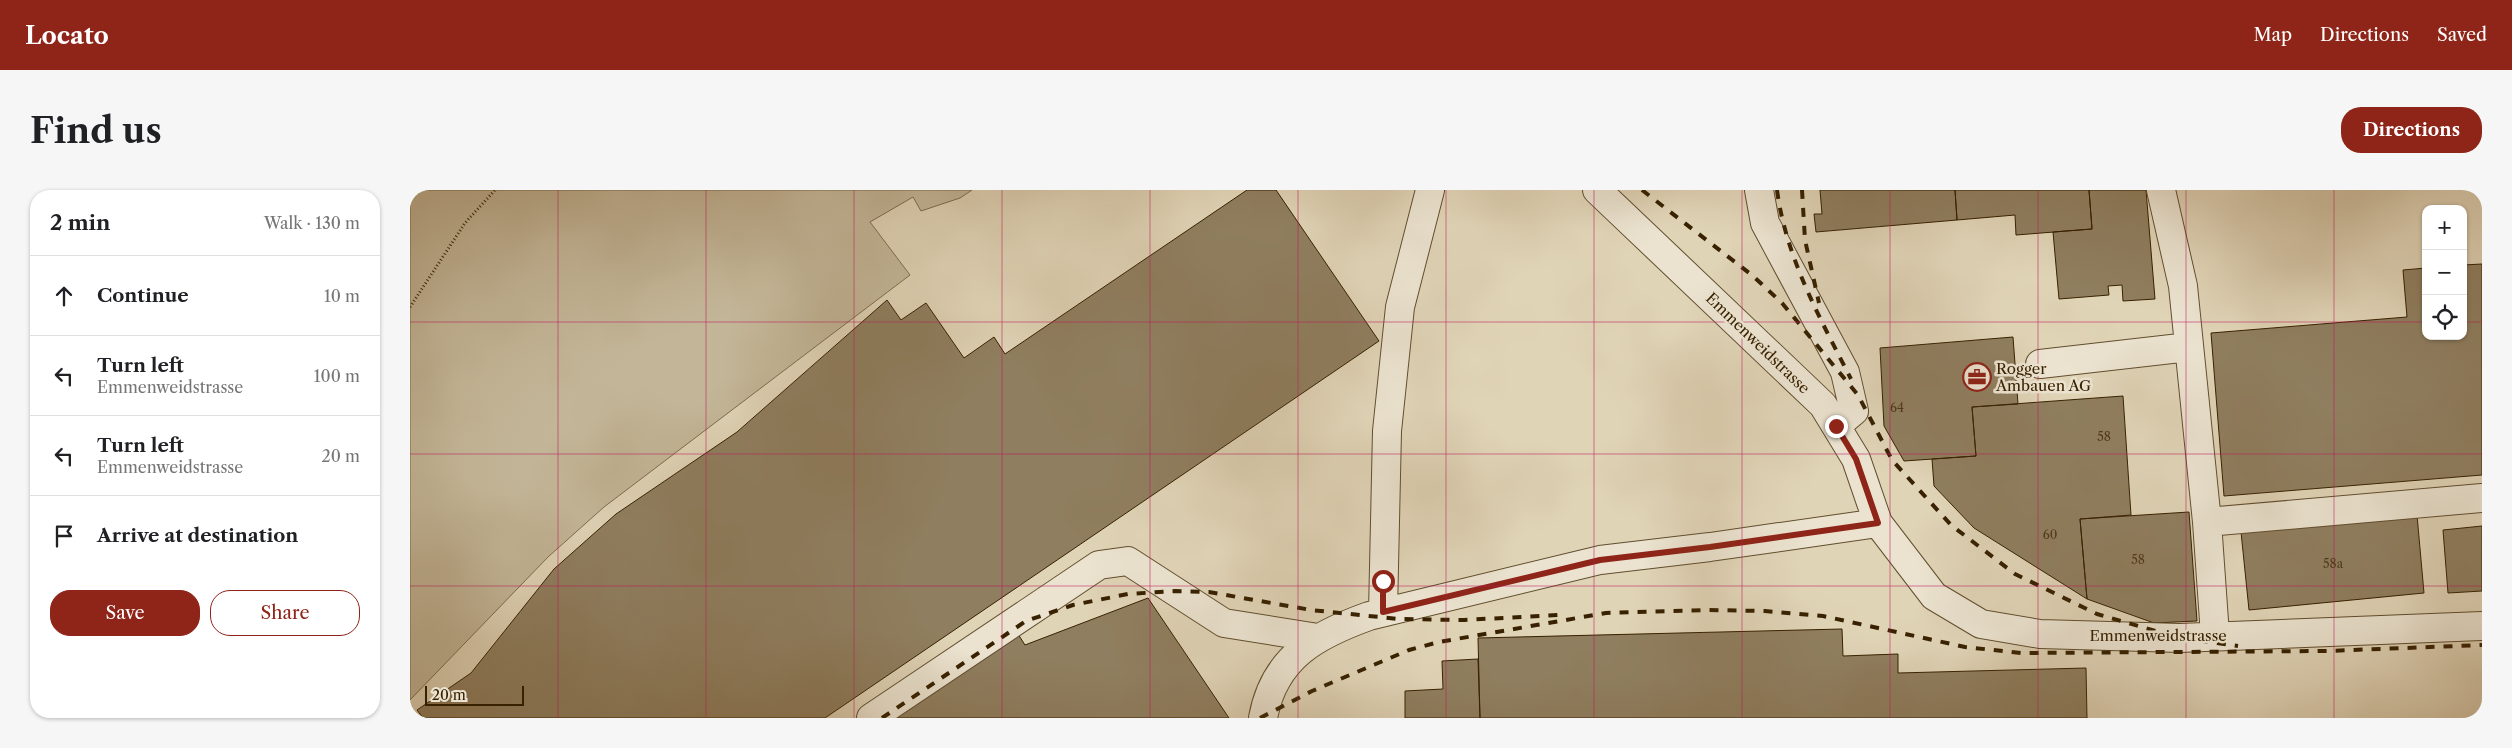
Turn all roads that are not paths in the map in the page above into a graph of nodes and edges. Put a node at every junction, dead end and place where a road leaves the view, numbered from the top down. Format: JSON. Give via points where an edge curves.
{"nodes":[{"id":1,"x":1430,"y":190,"type":"edge"},
{"id":2,"x":1597,"y":190,"type":"edge"},
{"id":3,"x":1758,"y":190,"type":"edge"},
{"id":4,"x":2161,"y":190,"type":"edge"},
{"id":5,"x":2189,"y":347,"type":"junction"},
{"id":6,"x":2040,"y":364,"type":"dead end"},
{"id":7,"x":1836,"y":426,"type":"junction"},
{"id":8,"x":2482,"y":498,"type":"edge"},
{"id":9,"x":2207,"y":522,"type":"junction"},
{"id":10,"x":1878,"y":523,"type":"junction"},
{"id":11,"x":1383,"y":612,"type":"junction"},
{"id":12,"x":2482,"y":626,"type":"edge"},
{"id":13,"x":2215,"y":635,"type":"junction"},
{"id":14,"x":1318,"y":638,"type":"junction"},
{"id":15,"x":871,"y":718,"type":"edge"},
{"id":16,"x":1264,"y":718,"type":"edge"}],
"edges":[{"from":1,"to":11,"type":"street","via":[[1400,307],[1388,431]]},
{"from":2,"to":7,"type":"street","name":"Emmenweidstrasse","via":[[1823,405]]},
{"from":3,"to":7,"type":"street","via":[[1765,224],[1845,372],[1854,411]]},
{"from":4,"to":5,"type":"street","via":[[2183,286]]},
{"from":5,"to":6,"type":"street"},
{"from":5,"to":9,"type":"street"},
{"from":7,"to":10,"type":"street","name":"Emmenweidstrasse","via":[[1856,459]]},
{"from":8,"to":9,"type":"street"},
{"from":9,"to":13,"type":"street"},
{"from":10,"to":11,"type":"street","via":[[1600,560]]},
{"from":10,"to":13,"type":"street","name":"Emmenweidstrasse","via":[[1934,596],[1981,624],[2040,634],[2180,638]]},
{"from":11,"to":14,"type":"street","via":[[1341,626]]},
{"from":12,"to":13,"type":"street","name":"Emmenweidstrasse"},
{"from":14,"to":15,"type":"street","via":[[1224,623],[1128,561],[1098,565]]},
{"from":14,"to":16,"type":"street","via":[[1301,648],[1288,663],[1269,696]]}]}
